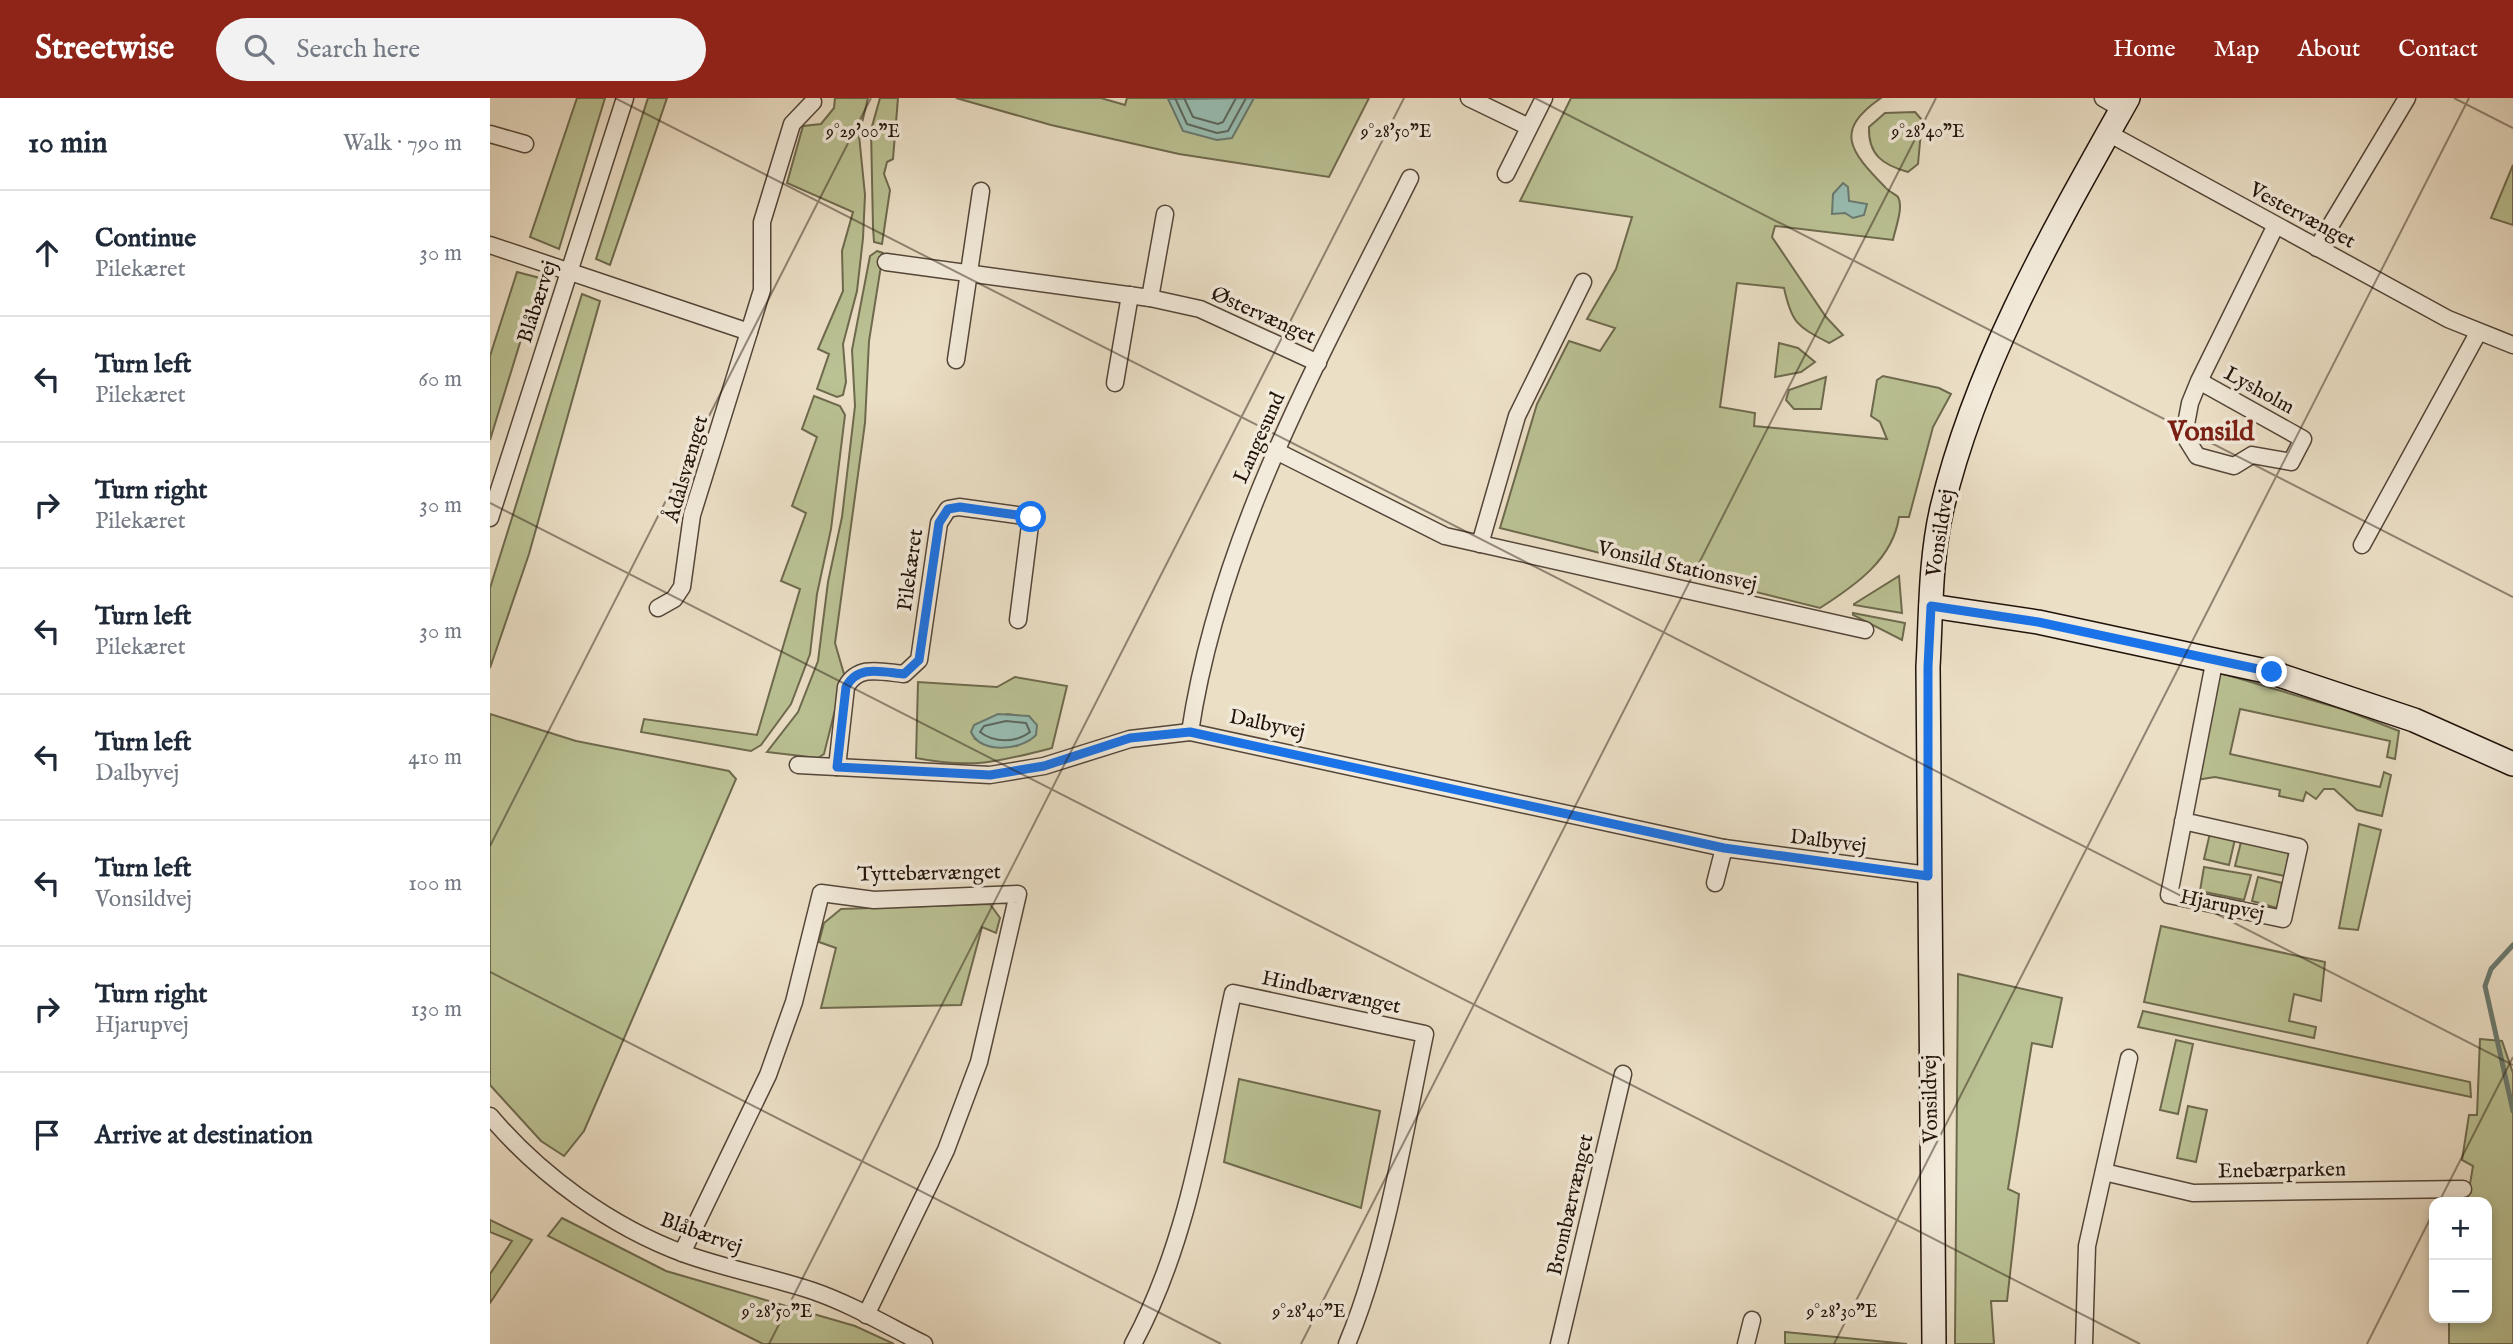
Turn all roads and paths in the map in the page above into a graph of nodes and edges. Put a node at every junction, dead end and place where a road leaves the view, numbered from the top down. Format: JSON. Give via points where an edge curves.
{"nodes":[{"id":1,"x":625,"y":98,"type":"edge"},
{"id":2,"x":1469,"y":98,"type":"edge"},
{"id":3,"x":1544,"y":98,"type":"edge"},
{"id":4,"x":2407,"y":98,"type":"edge"},
{"id":5,"x":813,"y":102,"type":"dead end"},
{"id":6,"x":2118,"y":102,"type":"edge"},
{"id":7,"x":1529,"y":127,"type":"junction"},
{"id":8,"x":2108,"y":133,"type":"junction"},
{"id":9,"x":490,"y":134,"type":"edge"},
{"id":10,"x":524,"y":144,"type":"dead end"},
{"id":11,"x":1506,"y":174,"type":"dead end"},
{"id":12,"x":1410,"y":178,"type":"dead end"},
{"id":13,"x":981,"y":191,"type":"dead end"},
{"id":14,"x":1165,"y":214,"type":"dead end"},
{"id":15,"x":2275,"y":227,"type":"junction"},
{"id":16,"x":490,"y":245,"type":"edge"},
{"id":17,"x":2317,"y":248,"type":"junction"},
{"id":18,"x":886,"y":262,"type":"dead end"},
{"id":19,"x":569,"y":271,"type":"junction"},
{"id":20,"x":969,"y":273,"type":"junction"},
{"id":21,"x":1583,"y":282,"type":"dead end"},
{"id":22,"x":1130,"y":295,"type":"junction"},
{"id":23,"x":1150,"y":298,"type":"junction"},
{"id":24,"x":749,"y":332,"type":"junction"},
{"id":25,"x":2478,"y":333,"type":"junction"},
{"id":26,"x":2513,"y":345,"type":"edge"},
{"id":27,"x":956,"y":360,"type":"dead end"},
{"id":28,"x":1318,"y":363,"type":"junction"},
{"id":29,"x":2199,"y":381,"type":"junction"},
{"id":30,"x":1115,"y":383,"type":"dead end"},
{"id":31,"x":1274,"y":450,"type":"junction"},
{"id":32,"x":490,"y":518,"type":"edge"},
{"id":33,"x":1479,"y":544,"type":"junction"},
{"id":34,"x":2362,"y":545,"type":"dead end"},
{"id":35,"x":1931,"y":606,"type":"junction"},
{"id":36,"x":657,"y":608,"type":"dead end"},
{"id":37,"x":1018,"y":620,"type":"dead end"},
{"id":38,"x":1865,"y":630,"type":"dead end"},
{"id":39,"x":2215,"y":658,"type":"junction"},
{"id":40,"x":1190,"y":732,"type":"junction"},
{"id":41,"x":2513,"y":764,"type":"edge"},
{"id":42,"x":798,"y":765,"type":"dead end"},
{"id":43,"x":837,"y":767,"type":"junction"},
{"id":44,"x":2183,"y":821,"type":"junction"},
{"id":45,"x":1724,"y":848,"type":"junction"},
{"id":46,"x":1928,"y":876,"type":"junction"},
{"id":47,"x":1715,"y":883,"type":"dead end"},
{"id":48,"x":2129,"y":1058,"type":"dead end"},
{"id":49,"x":1623,"y":1074,"type":"dead end"},
{"id":50,"x":490,"y":1116,"type":"edge"},
{"id":51,"x":2104,"y":1172,"type":"junction"},
{"id":52,"x":2463,"y":1189,"type":"dead end"},
{"id":53,"x":682,"y":1253,"type":"junction"},
{"id":54,"x":866,"y":1315,"type":"junction"},
{"id":55,"x":1752,"y":1320,"type":"dead end"},
{"id":56,"x":924,"y":1344,"type":"edge"},
{"id":57,"x":1133,"y":1344,"type":"edge"},
{"id":58,"x":1347,"y":1344,"type":"edge"},
{"id":59,"x":1559,"y":1344,"type":"edge"},
{"id":60,"x":1746,"y":1344,"type":"edge"},
{"id":61,"x":1934,"y":1344,"type":"edge"},
{"id":62,"x":2084,"y":1344,"type":"edge"}],
"edges":[{"from":1,"to":19,"type":"street","name":"Blåbærvej"},
{"from":2,"to":7,"type":"street"},
{"from":3,"to":7,"type":"street"},
{"from":4,"to":17,"type":"street"},
{"from":5,"to":24,"type":"street","name":"Ådalsvænget","via":[[792,124],[762,222],[762,290]]},
{"from":6,"to":8,"type":"main road","name":"Vonsildvej"},
{"from":7,"to":11,"type":"street"},
{"from":8,"to":15,"type":"street","name":"Vestervænget"},
{"from":8,"to":35,"type":"main road","name":"Vonsildvej","via":[[1995,351],[1976,399],[1942,510]]},
{"from":9,"to":10,"type":"street"},
{"from":12,"to":28,"type":"street","name":"Langesund"},
{"from":13,"to":20,"type":"street"},
{"from":14,"to":23,"type":"street"},
{"from":15,"to":17,"type":"street","name":"Vestervænget"},
{"from":15,"to":29,"type":"street","name":"Lysholm"},
{"from":16,"to":19,"type":"street"},
{"from":17,"to":25,"type":"street","name":"Vestervænget"},
{"from":18,"to":20,"type":"street","name":"Østervænget"},
{"from":19,"to":24,"type":"street"},
{"from":19,"to":32,"type":"street","name":"Blåbærvej"},
{"from":20,"to":22,"type":"street","name":"Østervænget"},
{"from":20,"to":27,"type":"street"},
{"from":21,"to":33,"type":"street","via":[[1517,416]]},
{"from":22,"to":23,"type":"street","name":"Østervænget"},
{"from":22,"to":30,"type":"street"},
{"from":23,"to":28,"type":"street","name":"Østervænget","via":[[1225,318]]},
{"from":24,"to":36,"type":"street","name":"Ådalsvænget","via":[[692,515],[682,587],[674,599]]},
{"from":25,"to":26,"type":"street","name":"Vestervænget"},
{"from":25,"to":34,"type":"street"},
{"from":28,"to":31,"type":"street","name":"Langesund"},
{"from":29,"to":29,"type":"street","name":"Lysholm","via":[[2184,435],[2197,456],[2234,466],[2252,455],[2291,463],[2303,439]]},
{"from":31,"to":33,"type":"street","name":"Vonsild Stationsvej","via":[[1445,536]]},
{"from":31,"to":40,"type":"street","name":"Langesund","via":[[1232,562]]},
{"from":33,"to":38,"type":"street","name":"Vonsild Stationsvej"},
{"from":35,"to":39,"type":"main road","via":[[2038,622]]},
{"from":35,"to":46,"type":"main road","name":"Vonsildvej"},
{"from":37,"to":43,"type":"street","name":"Pilekæret","via":[[1031,517],[948,509],[939,523],[919,660],[904,674],[862,671],[851,678],[846,687]]},
{"from":39,"to":41,"type":"main road","via":[[2343,694]]},
{"from":39,"to":44,"type":"street","name":"Hjarupvej"},
{"from":40,"to":43,"type":"street","name":"Dalbyvej","via":[[1130,738],[1044,766],[990,775]]},
{"from":40,"to":45,"type":"street","name":"Dalbyvej"},
{"from":42,"to":43,"type":"street","name":"Dalbyvej"},
{"from":44,"to":44,"type":"street","name":"Hjarupvej","via":[[2169,895],[2283,919],[2299,847]]},
{"from":45,"to":46,"type":"street","name":"Dalbyvej"},
{"from":45,"to":47,"type":"street"},
{"from":46,"to":61,"type":"main road","name":"Vonsildvej"},
{"from":48,"to":51,"type":"street"},
{"from":49,"to":59,"type":"street","name":"Brombærvænget"},
{"from":50,"to":53,"type":"street","name":"Blåbærvej","via":[[565,1186],[608,1216]]},
{"from":51,"to":52,"type":"street","name":"Enebærparken","via":[[2193,1193]]},
{"from":51,"to":62,"type":"street","via":[[2087,1247]]},
{"from":53,"to":54,"type":"street","name":"Blåbærvej","via":[[815,1292]]},
{"from":53,"to":54,"type":"street","name":"Tyttebærvænget","via":[[768,1074],[794,1002],[821,893],[874,900],[1018,894],[979,1062],[946,1150]]},
{"from":54,"to":56,"type":"street","name":"Blåbærvej"},
{"from":55,"to":60,"type":"street"},
{"from":57,"to":58,"type":"street","name":"Hindbærvænget","via":[[1158,1289],[1188,1201],[1233,993],[1424,1034],[1377,1247]]}]}
